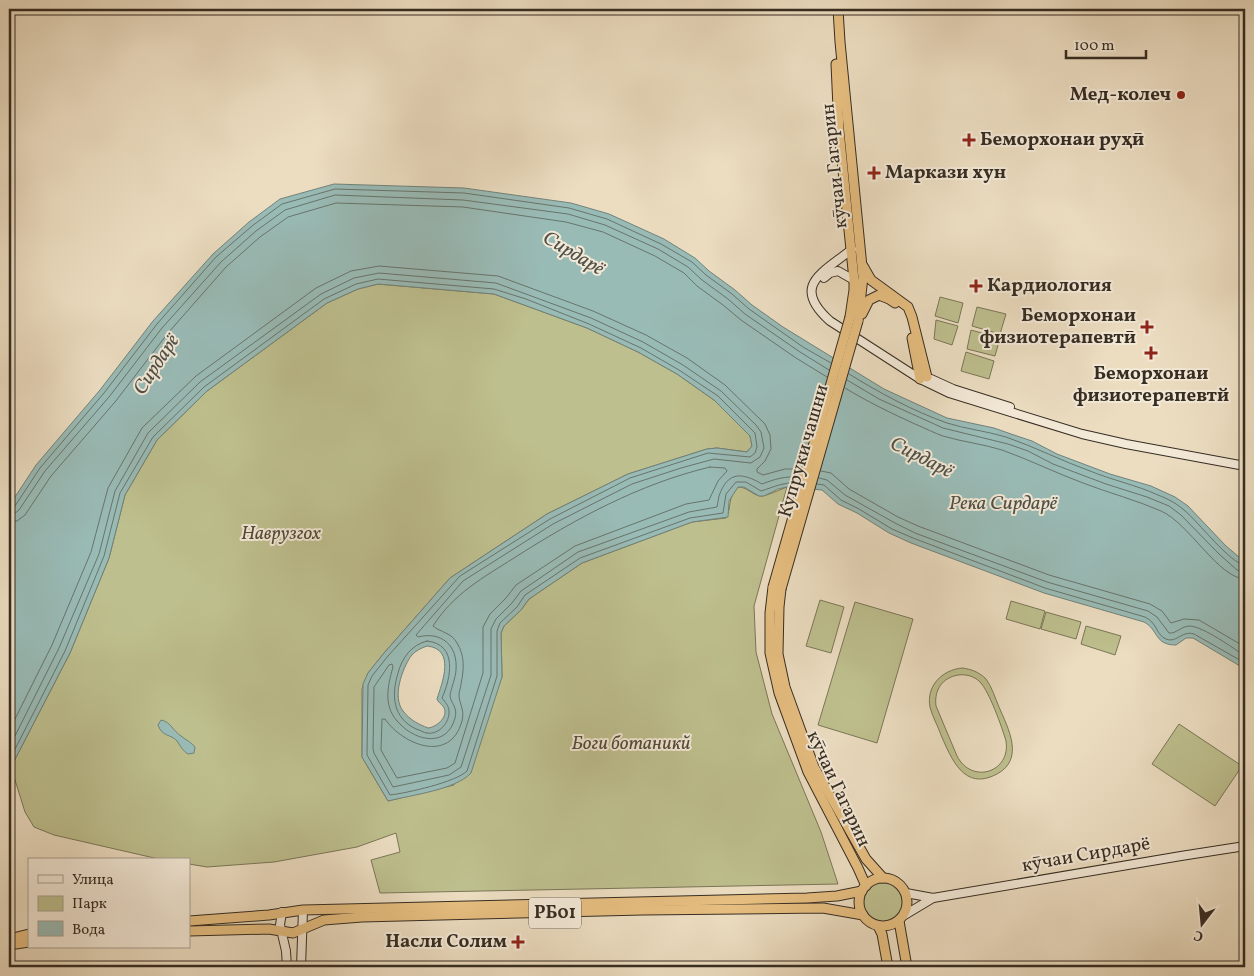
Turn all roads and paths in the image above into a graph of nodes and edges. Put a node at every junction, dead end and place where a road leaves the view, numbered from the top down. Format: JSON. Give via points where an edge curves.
{"nodes":[{"id":1,"x":833,"y":9,"type":"edge"},
{"id":2,"x":838,"y":9,"type":"edge"},
{"id":3,"x":851,"y":245,"type":"junction"},
{"id":4,"x":861,"y":262,"type":"junction"},
{"id":5,"x":854,"y":280,"type":"junction"},
{"id":6,"x":854,"y":319,"type":"junction"},
{"id":7,"x":922,"y":376,"type":"junction"},
{"id":8,"x":1245,"y":462,"type":"edge"},
{"id":9,"x":1245,"y":466,"type":"edge"},
{"id":10,"x":777,"y":588,"type":"junction"},
{"id":11,"x":1245,"y":846,"type":"edge"},
{"id":12,"x":882,"y":878,"type":"junction"},
{"id":13,"x":864,"y":888,"type":"junction"},
{"id":14,"x":906,"y":893,"type":"junction"},
{"id":15,"x":933,"y":898,"type":"junction"},
{"id":16,"x":303,"y":910,"type":"junction"},
{"id":17,"x":282,"y":912,"type":"junction"},
{"id":18,"x":863,"y":915,"type":"junction"},
{"id":19,"x":901,"y":918,"type":"junction"},
{"id":20,"x":190,"y":921,"type":"edge"},
{"id":21,"x":878,"y":926,"type":"junction"},
{"id":22,"x":302,"y":929,"type":"junction"},
{"id":23,"x":190,"y":931,"type":"edge"},
{"id":24,"x":282,"y":931,"type":"junction"},
{"id":25,"x":28,"y":934,"type":"edge"},
{"id":26,"x":9,"y":939,"type":"edge"},
{"id":27,"x":28,"y":942,"type":"edge"},
{"id":28,"x":9,"y":945,"type":"edge"},
{"id":29,"x":287,"y":967,"type":"edge"},
{"id":30,"x":301,"y":967,"type":"edge"},
{"id":31,"x":888,"y":967,"type":"edge"},
{"id":32,"x":906,"y":967,"type":"edge"}],
"edges":[{"from":1,"to":3,"type":"highway","name":"кӯчаи Гагарин","via":[[839,130]]},
{"from":2,"to":4,"type":"highway","name":"кӯчаи Гагарин"},
{"from":3,"to":5,"type":"highway","name":"кӯчаи Гагарин"},
{"from":3,"to":7,"type":"main road","via":[[818,276],[811,292],[812,301],[830,321]]},
{"from":4,"to":6,"type":"highway","name":"кӯчаи Гагарин","via":[[863,277]]},
{"from":4,"to":7,"type":"highway","via":[[871,280],[908,307]]},
{"from":5,"to":6,"type":"highway","name":"кӯчаи Гагарин"},
{"from":5,"to":7,"type":"main road","via":[[838,271],[830,273],[818,283],[815,291],[820,307],[831,318]]},
{"from":6,"to":7,"type":"highway","via":[[869,300],[879,296],[898,304],[904,312]]},
{"from":6,"to":10,"type":"highway","name":"Купруки чашни","bridge":true},
{"from":7,"to":8,"type":"main road","via":[[1083,430]]},
{"from":7,"to":9,"type":"main road","via":[[957,396],[1082,434]]},
{"from":10,"to":12,"type":"highway","name":"кӯчаи Гагарин","via":[[778,654],[788,695],[814,767],[866,859]]},
{"from":10,"to":13,"type":"highway","name":"кӯчаи Гагарин","via":[[770,613],[770,653],[779,693],[808,772],[858,868]]},
{"from":11,"to":15,"type":"main road","name":"кӯчаи Сирдарё"},
{"from":12,"to":13,"type":"highway","number":"РБ01"},
{"from":12,"to":14,"type":"highway","via":[[898,882]]},
{"from":13,"to":16,"type":"highway","number":"РБ01","via":[[837,896],[808,898]]},
{"from":13,"to":18,"type":"highway","via":[[859,903]]},
{"from":14,"to":15,"type":"main road"},
{"from":14,"to":19,"type":"highway","via":[[907,909]]},
{"from":15,"to":19,"type":"main road"},
{"from":16,"to":17,"type":"highway","number":"РБ01"},
{"from":16,"to":22,"type":"main road"},
{"from":17,"to":20,"type":"highway","number":"РБ01"},
{"from":17,"to":24,"type":"main road"},
{"from":18,"to":21,"type":"highway","number":"РБ01"},
{"from":18,"to":22,"type":"highway","number":"РБ01","via":[[816,908],[362,917],[324,920]]},
{"from":19,"to":21,"type":"highway","via":[[889,926]]},
{"from":19,"to":32,"type":"highway"},
{"from":21,"to":31,"type":"highway"},
{"from":22,"to":24,"type":"highway","number":"РБ01","via":[[293,933]]},
{"from":22,"to":30,"type":"main road"},
{"from":23,"to":24,"type":"highway","number":"РБ01"},
{"from":24,"to":29,"type":"main road"},
{"from":25,"to":26,"type":"highway"},
{"from":27,"to":28,"type":"highway"}]}
